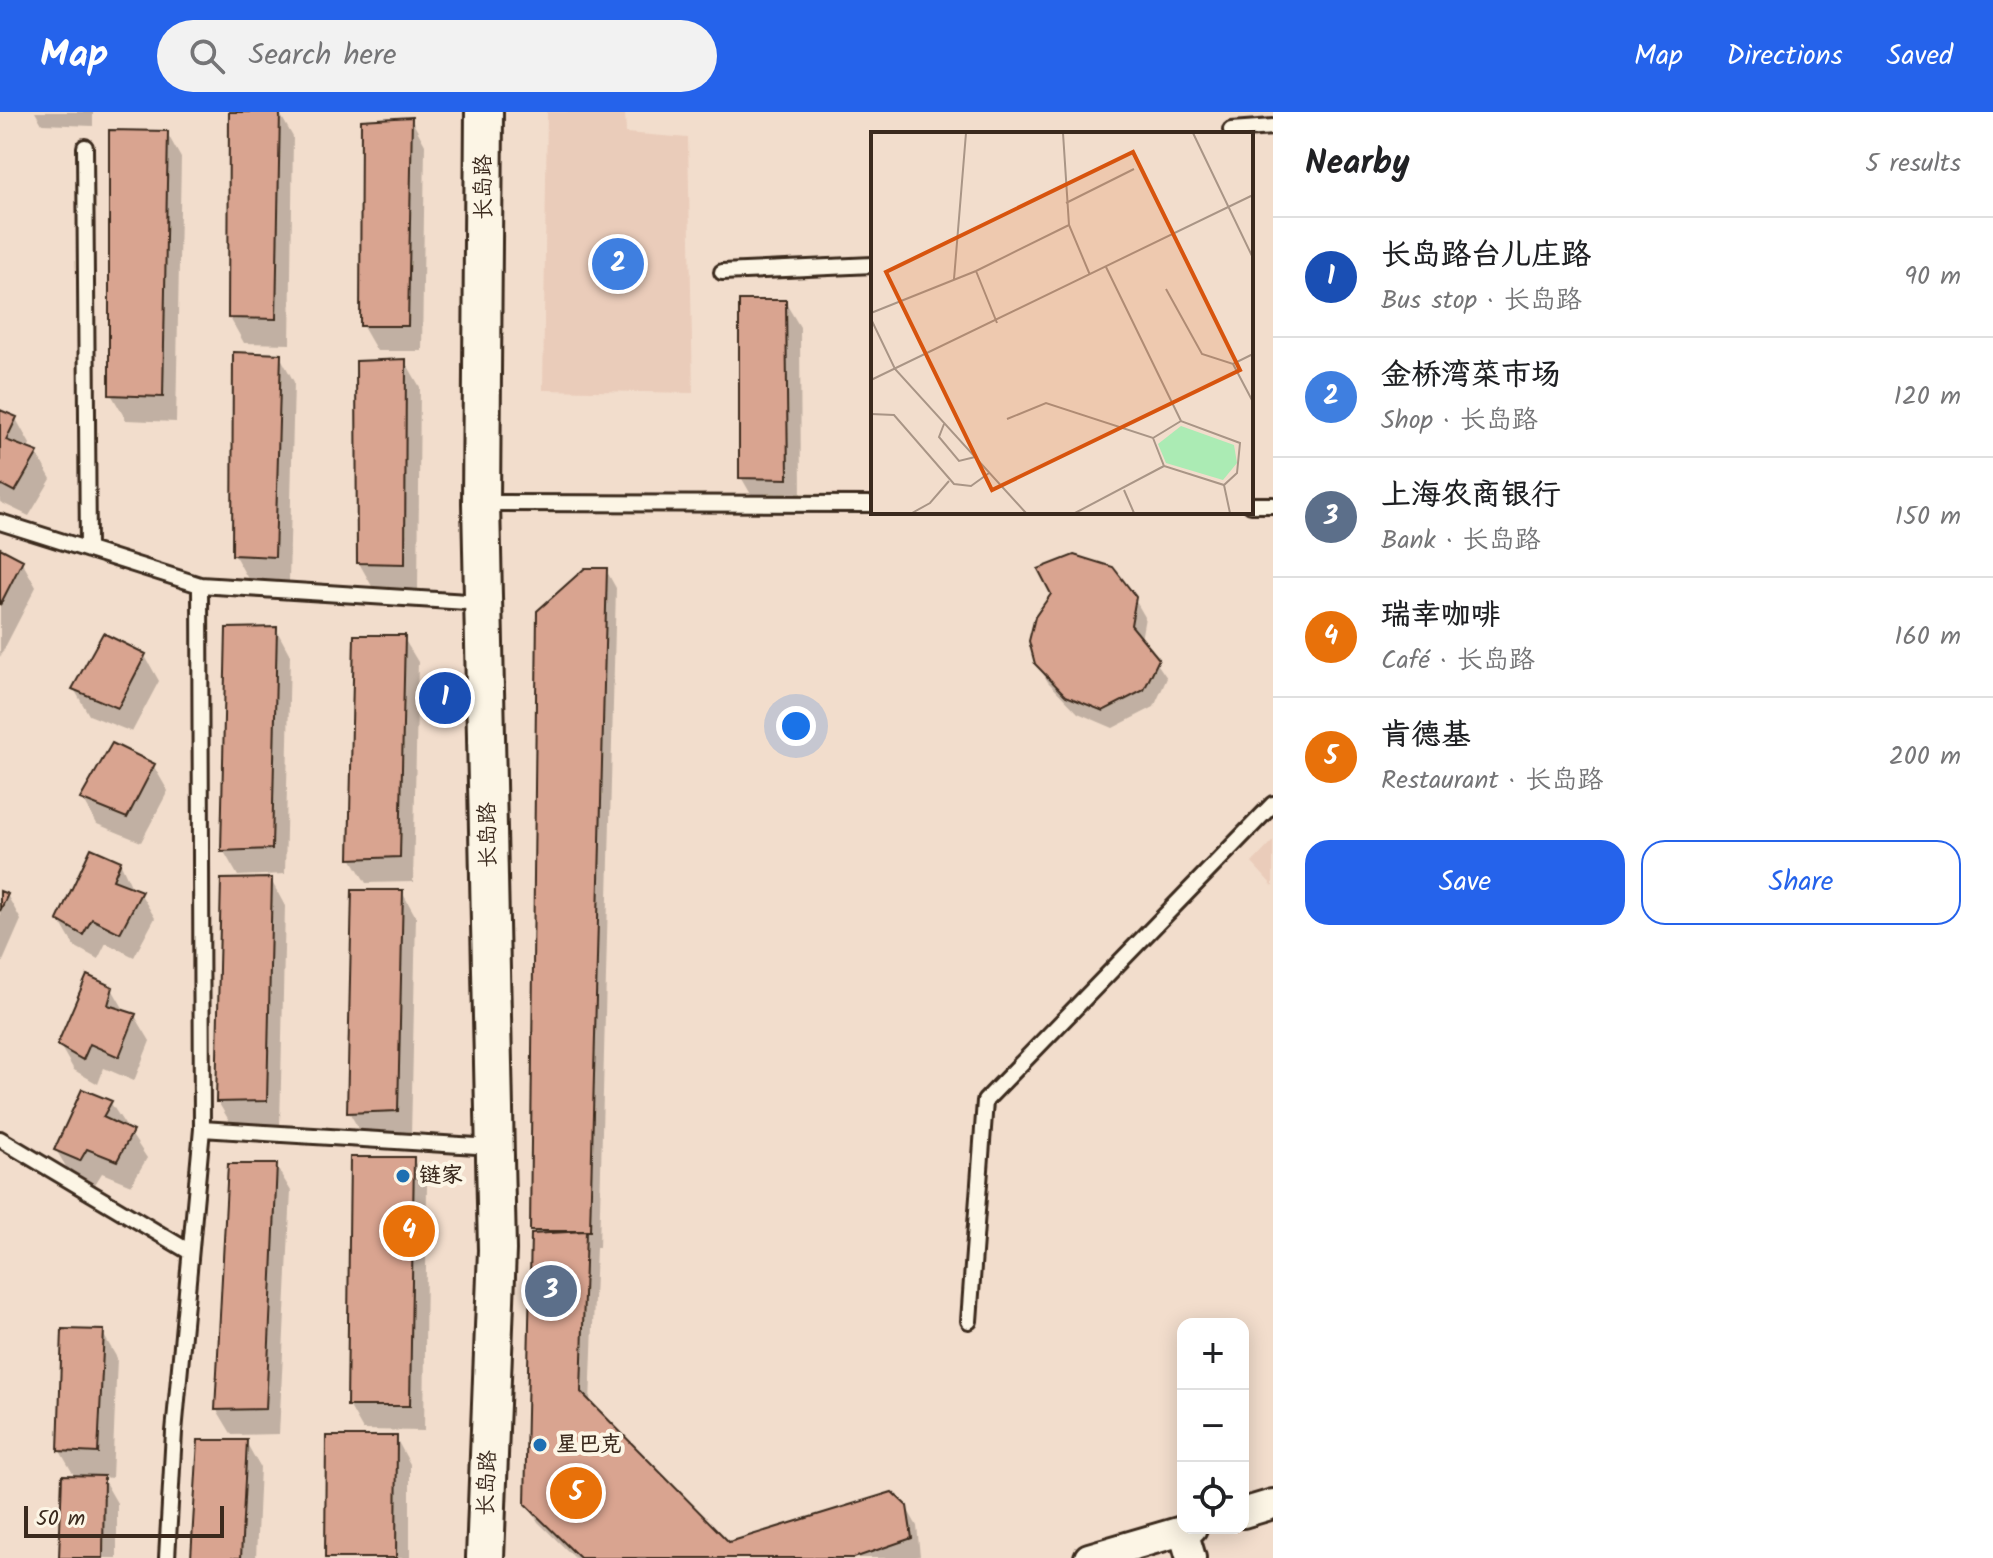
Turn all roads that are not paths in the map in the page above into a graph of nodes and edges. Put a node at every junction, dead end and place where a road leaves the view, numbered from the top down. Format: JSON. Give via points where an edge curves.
{"nodes":[{"id":1,"x":484,"y":112,"type":"edge"},
{"id":2,"x":1231,"y":112,"type":"edge"},
{"id":3,"x":1273,"y":127,"type":"edge"},
{"id":4,"x":1229,"y":132,"type":"edge"},
{"id":5,"x":85,"y":147,"type":"dead end"},
{"id":6,"x":871,"y":265,"type":"edge"},
{"id":7,"x":722,"y":272,"type":"dead end"},
{"id":8,"x":481,"y":503,"type":"junction"},
{"id":9,"x":871,"y":504,"type":"edge"},
{"id":10,"x":0,"y":522,"type":"edge"},
{"id":11,"x":88,"y":550,"type":"junction"},
{"id":12,"x":200,"y":585,"type":"junction"},
{"id":13,"x":483,"y":603,"type":"junction"},
{"id":14,"x":1273,"y":804,"type":"edge"},
{"id":15,"x":202,"y":1129,"type":"junction"},
{"id":16,"x":0,"y":1139,"type":"edge"},
{"id":17,"x":495,"y":1147,"type":"junction"},
{"id":18,"x":190,"y":1252,"type":"junction"},
{"id":19,"x":969,"y":1321,"type":"dead end"},
{"id":20,"x":1273,"y":1504,"type":"edge"},
{"id":21,"x":1249,"y":1511,"type":"edge"},
{"id":22,"x":1177,"y":1532,"type":"edge"},
{"id":23,"x":1189,"y":1534,"type":"edge"},
{"id":24,"x":167,"y":1558,"type":"edge"},
{"id":25,"x":485,"y":1558,"type":"edge"},
{"id":26,"x":1089,"y":1558,"type":"edge"},
{"id":27,"x":1191,"y":1558,"type":"edge"}],
"edges":[{"from":1,"to":8,"type":"street","name":"长岛路"},
{"from":2,"to":4,"type":"lane"},
{"from":3,"to":4,"type":"lane"},
{"from":5,"to":11,"type":"lane"},
{"from":6,"to":7,"type":"lane"},
{"from":8,"to":9,"type":"lane"},
{"from":8,"to":13,"type":"street","name":"长岛路"},
{"from":10,"to":11,"type":"lane"},
{"from":11,"to":12,"type":"lane"},
{"from":12,"to":13,"type":"lane"},
{"from":12,"to":15,"type":"lane"},
{"from":13,"to":17,"type":"street","name":"长岛路"},
{"from":14,"to":19,"type":"lane","via":[[985,1101]]},
{"from":15,"to":17,"type":"lane"},
{"from":15,"to":18,"type":"lane"},
{"from":16,"to":18,"type":"lane"},
{"from":17,"to":25,"type":"street","name":"长岛路","via":[[497,1250]]},
{"from":18,"to":24,"type":"lane"},
{"from":20,"to":21,"type":"street"},
{"from":22,"to":26,"type":"street"},
{"from":23,"to":27,"type":"street"}]}
